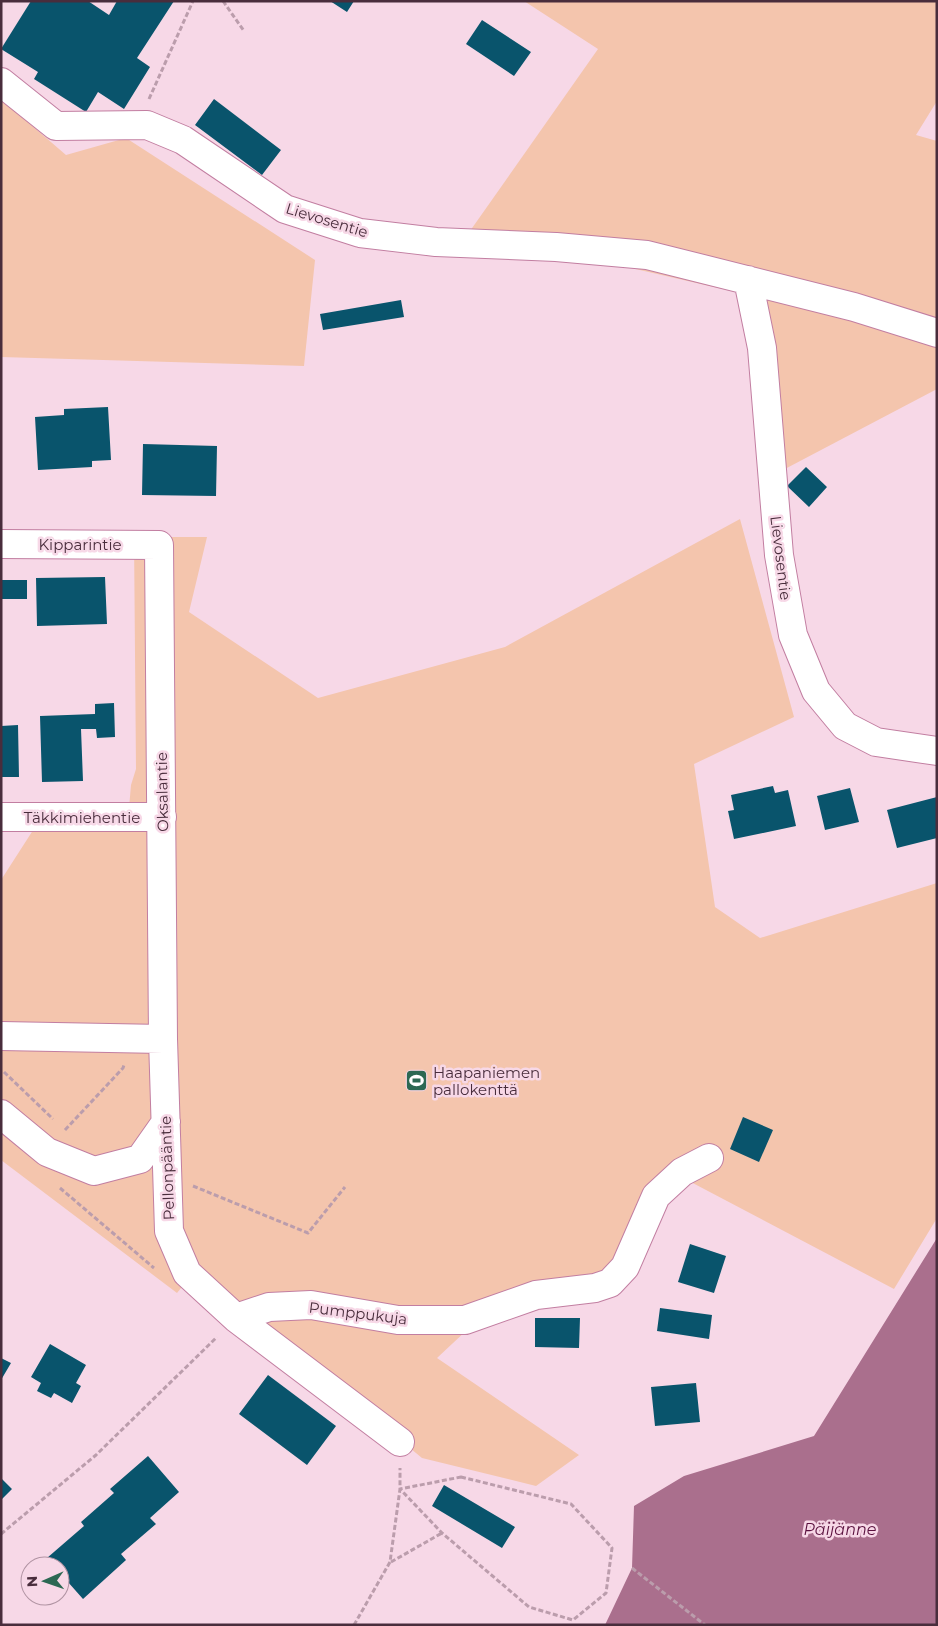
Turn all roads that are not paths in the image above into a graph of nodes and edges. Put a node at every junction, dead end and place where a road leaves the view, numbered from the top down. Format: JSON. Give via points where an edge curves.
{"nodes":[{"id":1,"x":1,"y":82,"type":"edge"},
{"id":2,"x":748,"y":280,"type":"junction"},
{"id":3,"x":937,"y":333,"type":"edge"},
{"id":4,"x":1,"y":544,"type":"edge"},
{"id":5,"x":159,"y":545,"type":"joint"},
{"id":6,"x":937,"y":752,"type":"edge"},
{"id":7,"x":1,"y":817,"type":"edge"},
{"id":8,"x":162,"y":817,"type":"junction"},
{"id":9,"x":1,"y":1036,"type":"edge"},
{"id":10,"x":163,"y":1039,"type":"junction"},
{"id":11,"x":1,"y":1114,"type":"edge"},
{"id":12,"x":166,"y":1122,"type":"junction"},
{"id":13,"x":709,"y":1158,"type":"dead end"},
{"id":14,"x":236,"y":1318,"type":"junction"},
{"id":15,"x":400,"y":1442,"type":"road end"}],
"edges":[{"from":1,"to":2,"type":"street","name":"Lievosentie","via":[[56,126],[147,125],[183,140],[285,209],[360,233],[436,242],[647,255]]},
{"from":2,"to":3,"type":"street","name":"Lievosentie","via":[[854,306]]},
{"from":2,"to":6,"type":"street","name":"Lievosentie","via":[[762,348],[779,555],[793,635],[816,691],[845,726],[876,742]]},
{"from":4,"to":5,"type":"street","name":"Kipparintie"},
{"from":5,"to":8,"type":"street","name":"Oksalantie"},
{"from":7,"to":8,"type":"street","name":"Täkkimiehentie"},
{"from":8,"to":10,"type":"street","name":"Oksalantie"},
{"from":9,"to":10,"type":"street"},
{"from":10,"to":12,"type":"street","name":"Pellonpääntie"},
{"from":11,"to":12,"type":"street","via":[[47,1152],[94,1171],[140,1159]]},
{"from":12,"to":14,"type":"street","name":"Pellonpääntie","via":[[169,1231],[187,1273]]},
{"from":13,"to":14,"type":"street","name":"Pumppukuja","via":[[682,1172],[656,1196],[625,1267],[610,1283],[536,1295],[465,1320],[398,1320],[312,1305],[269,1307]]},
{"from":14,"to":15,"type":"street","name":"Pellonpääntie"}]}
